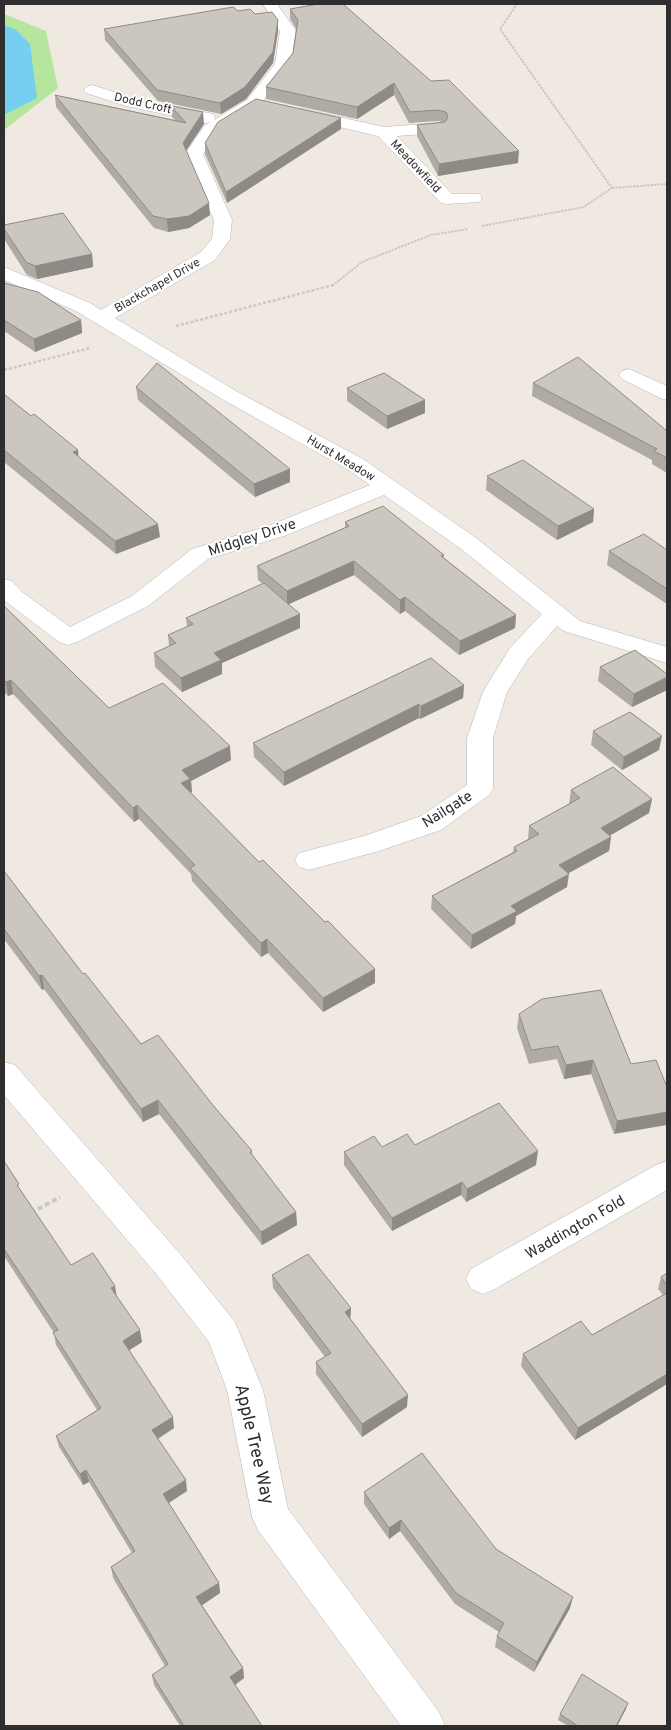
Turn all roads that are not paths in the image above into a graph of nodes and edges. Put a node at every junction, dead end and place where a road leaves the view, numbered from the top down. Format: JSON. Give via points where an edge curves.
{"nodes":[{"id":1,"x":270,"y":4,"type":"edge"},
{"id":2,"x":92,"y":90,"type":"dead end"},
{"id":3,"x":253,"y":103,"type":"junction"},
{"id":4,"x":271,"y":107,"type":"edge"},
{"id":5,"x":290,"y":111,"type":"edge"},
{"id":6,"x":223,"y":121,"type":"junction"},
{"id":7,"x":438,"y":128,"type":"edge"},
{"id":8,"x":384,"y":132,"type":"junction"},
{"id":9,"x":473,"y":198,"type":"dead end"},
{"id":10,"x":4,"y":273,"type":"edge"},
{"id":11,"x":101,"y":318,"type":"junction"},
{"id":12,"x":629,"y":376,"type":"dead end"},
{"id":13,"x":667,"y":394,"type":"edge"},
{"id":14,"x":386,"y":486,"type":"junction"},
{"id":15,"x":4,"y":586,"type":"edge"},
{"id":16,"x":556,"y":613,"type":"junction"},
{"id":17,"x":667,"y":655,"type":"edge"},
{"id":18,"x":309,"y":860,"type":"dead end"},
{"id":19,"x":4,"y":1074,"type":"edge"},
{"id":20,"x":667,"y":1174,"type":"edge"},
{"id":21,"x":483,"y":1279,"type":"dead end"},
{"id":22,"x":425,"y":1726,"type":"edge"}],
"edges":[{"from":1,"to":3,"type":"street","name":"Blackchapel Drive","via":[[288,31],[283,64]]},
{"from":2,"to":6,"type":"street","name":"Dodd Croft","via":[[126,101]]},
{"from":3,"to":4,"type":"street"},
{"from":3,"to":6,"type":"street","name":"Blackchapel Drive"},
{"from":5,"to":8,"type":"street","name":"Meadowfield"},
{"from":6,"to":11,"type":"street","name":"Blackchapel Drive","via":[[211,129],[194,154],[223,220],[221,239],[208,256]]},
{"from":7,"to":8,"type":"street","name":"Meadowfield"},
{"from":8,"to":9,"type":"street","name":"Meadowfield","via":[[441,202]]},
{"from":10,"to":11,"type":"street","name":"Hurst Meadow"},
{"from":11,"to":14,"type":"street","name":"Hurst Meadow","via":[[229,395],[355,464]]},
{"from":12,"to":13,"type":"street"},
{"from":14,"to":15,"type":"street","name":"Midgley Drive","via":[[276,531],[200,554],[140,601],[68,637]]},
{"from":14,"to":16,"type":"street","name":"Hurst Meadow","via":[[468,543]]},
{"from":16,"to":17,"type":"street","name":"Hurst Meadow","via":[[572,626]]},
{"from":16,"to":18,"type":"street","name":"Nailgate","via":[[519,654],[495,692],[480,738],[480,789],[431,823]]},
{"from":19,"to":22,"type":"street","name":"Apple Tree Way","via":[[169,1265],[223,1333],[245,1390],[271,1517]]},
{"from":20,"to":21,"type":"street","name":"Waddington Fold"}]}
